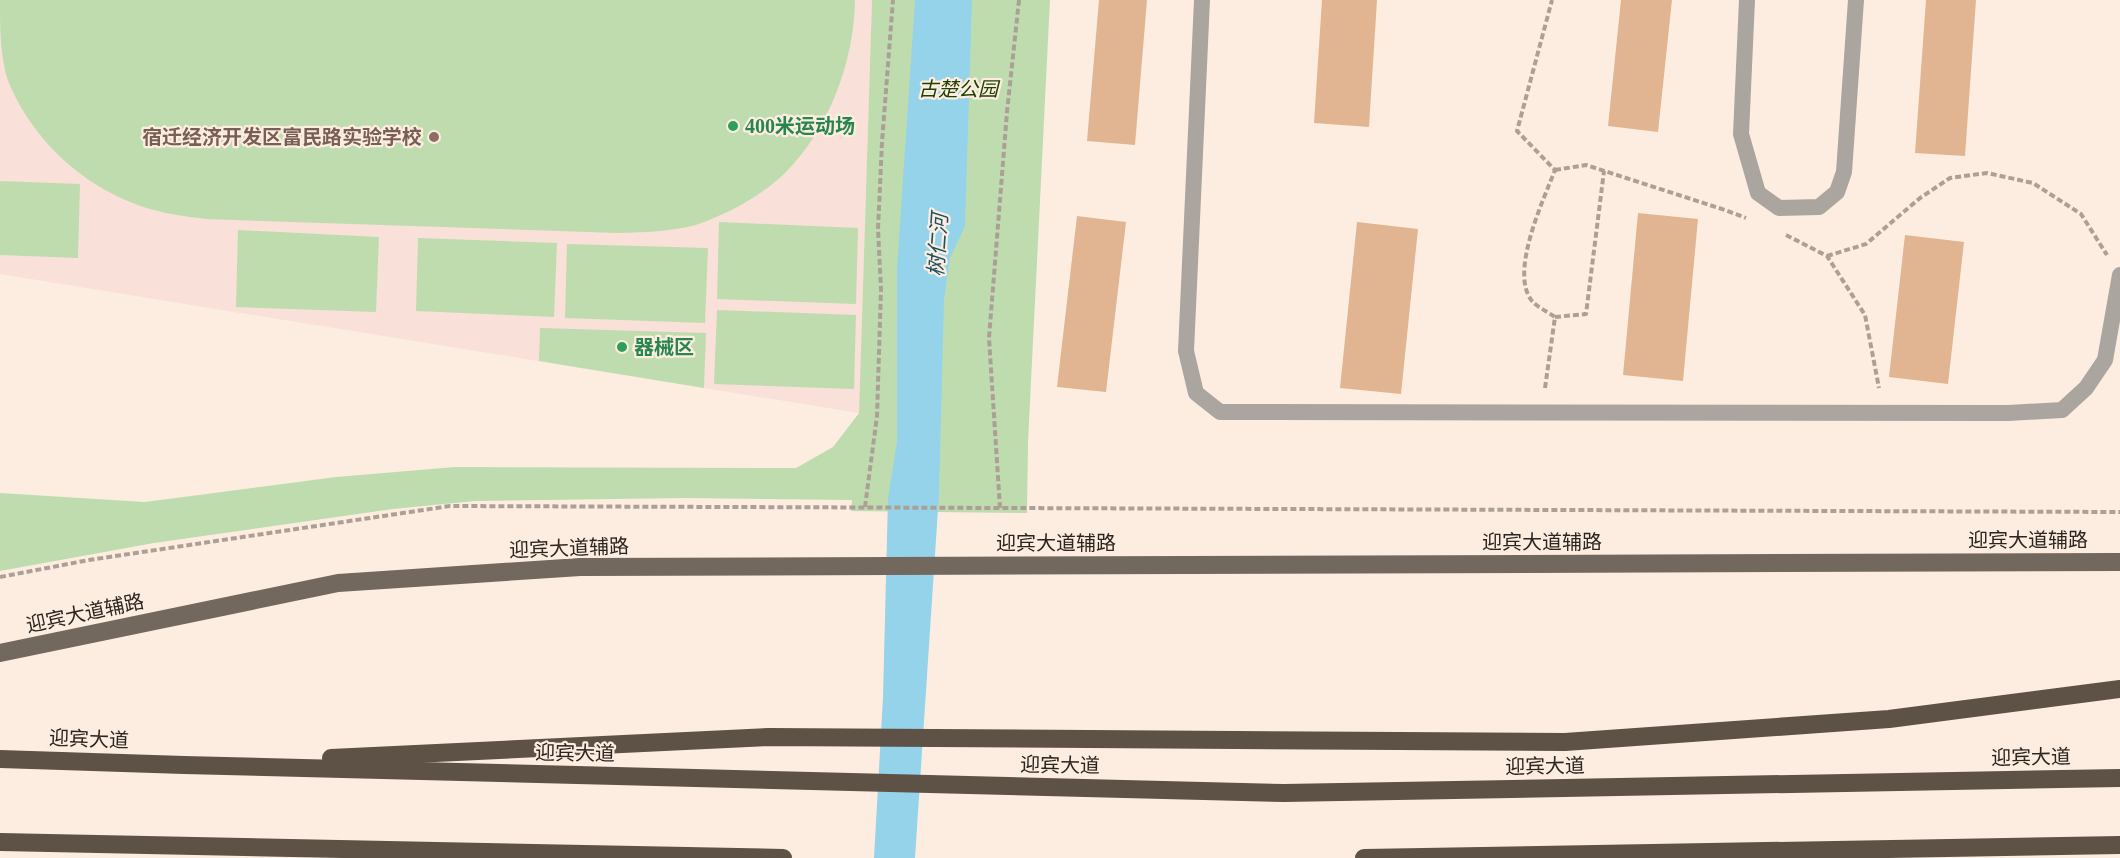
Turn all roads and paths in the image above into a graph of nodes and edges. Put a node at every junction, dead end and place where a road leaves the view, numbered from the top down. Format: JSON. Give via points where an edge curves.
{"nodes":[{"id":1,"x":893,"y":0,"type":"edge"},
{"id":2,"x":1019,"y":0,"type":"edge"},
{"id":3,"x":1202,"y":0,"type":"edge"},
{"id":4,"x":1552,"y":0,"type":"edge"},
{"id":5,"x":1747,"y":0,"type":"edge"},
{"id":6,"x":1856,"y":0,"type":"edge"},
{"id":7,"x":1555,"y":170,"type":"junction"},
{"id":8,"x":1604,"y":171,"type":"junction"},
{"id":9,"x":1756,"y":223,"type":"dead end"},
{"id":10,"x":1777,"y":231,"type":"dead end"},
{"id":11,"x":1827,"y":256,"type":"junction"},
{"id":12,"x":2120,"y":275,"type":"edge"},
{"id":13,"x":1555,"y":317,"type":"junction"},
{"id":14,"x":1541,"y":413,"type":"junction"},
{"id":15,"x":1884,"y":413,"type":"junction"},
{"id":16,"x":865,"y":507,"type":"junction"},
{"id":17,"x":999,"y":508,"type":"junction"},
{"id":18,"x":2120,"y":512,"type":"edge"},
{"id":19,"x":2120,"y":562,"type":"edge"},
{"id":20,"x":0,"y":577,"type":"edge"},
{"id":21,"x":0,"y":653,"type":"edge"},
{"id":22,"x":2120,"y":689,"type":"edge"},
{"id":23,"x":0,"y":759,"type":"edge"},
{"id":24,"x":184,"y":765,"type":"junction"},
{"id":25,"x":2120,"y":778,"type":"edge"},
{"id":26,"x":5,"y":843,"type":"edge"},
{"id":27,"x":2120,"y":845,"type":"edge"},
{"id":28,"x":783,"y":858,"type":"edge"},
{"id":29,"x":1364,"y":858,"type":"edge"}],
"edges":[{"from":1,"to":16,"type":"path","via":[[878,229],[881,289],[878,416]]},
{"from":2,"to":17,"type":"path","via":[[989,338]]},
{"from":3,"to":14,"type":"lane","via":[[1186,351],[1196,393],[1220,412]]},
{"from":4,"to":7,"type":"path","via":[[1517,131]]},
{"from":5,"to":6,"type":"lane","via":[[1741,134],[1758,193],[1779,208],[1799,209],[1819,207],[1837,192],[1844,172]]},
{"from":7,"to":8,"type":"path","via":[[1586,165]]},
{"from":7,"to":13,"type":"path","via":[[1527,246],[1523,285],[1532,302]]},
{"from":8,"to":9,"type":"path"},
{"from":8,"to":13,"type":"path","via":[[1586,314]]},
{"from":10,"to":11,"type":"path"},
{"from":11,"to":12,"type":"path","via":[[1866,244],[1950,178],[1987,173],[2033,183],[2081,214]]},
{"from":11,"to":15,"type":"path","via":[[1865,315]]},
{"from":12,"to":15,"type":"lane","via":[[2105,360],[2086,388],[2062,410]]},
{"from":13,"to":14,"type":"path"},
{"from":14,"to":15,"type":"lane"},
{"from":16,"to":17,"type":"path"},
{"from":16,"to":20,"type":"path","via":[[450,506]]},
{"from":17,"to":18,"type":"path"},
{"from":19,"to":21,"type":"main road","name":"迎宾大道辅路","via":[[580,567],[338,583]]},
{"from":22,"to":24,"type":"highway","via":[[1889,719],[1565,742],[768,737]]},
{"from":23,"to":24,"type":"highway","name":"迎宾大道"},
{"from":24,"to":25,"type":"highway","name":"迎宾大道","via":[[1284,793]]},
{"from":26,"to":28,"type":"highway"},
{"from":27,"to":29,"type":"highway"}]}
